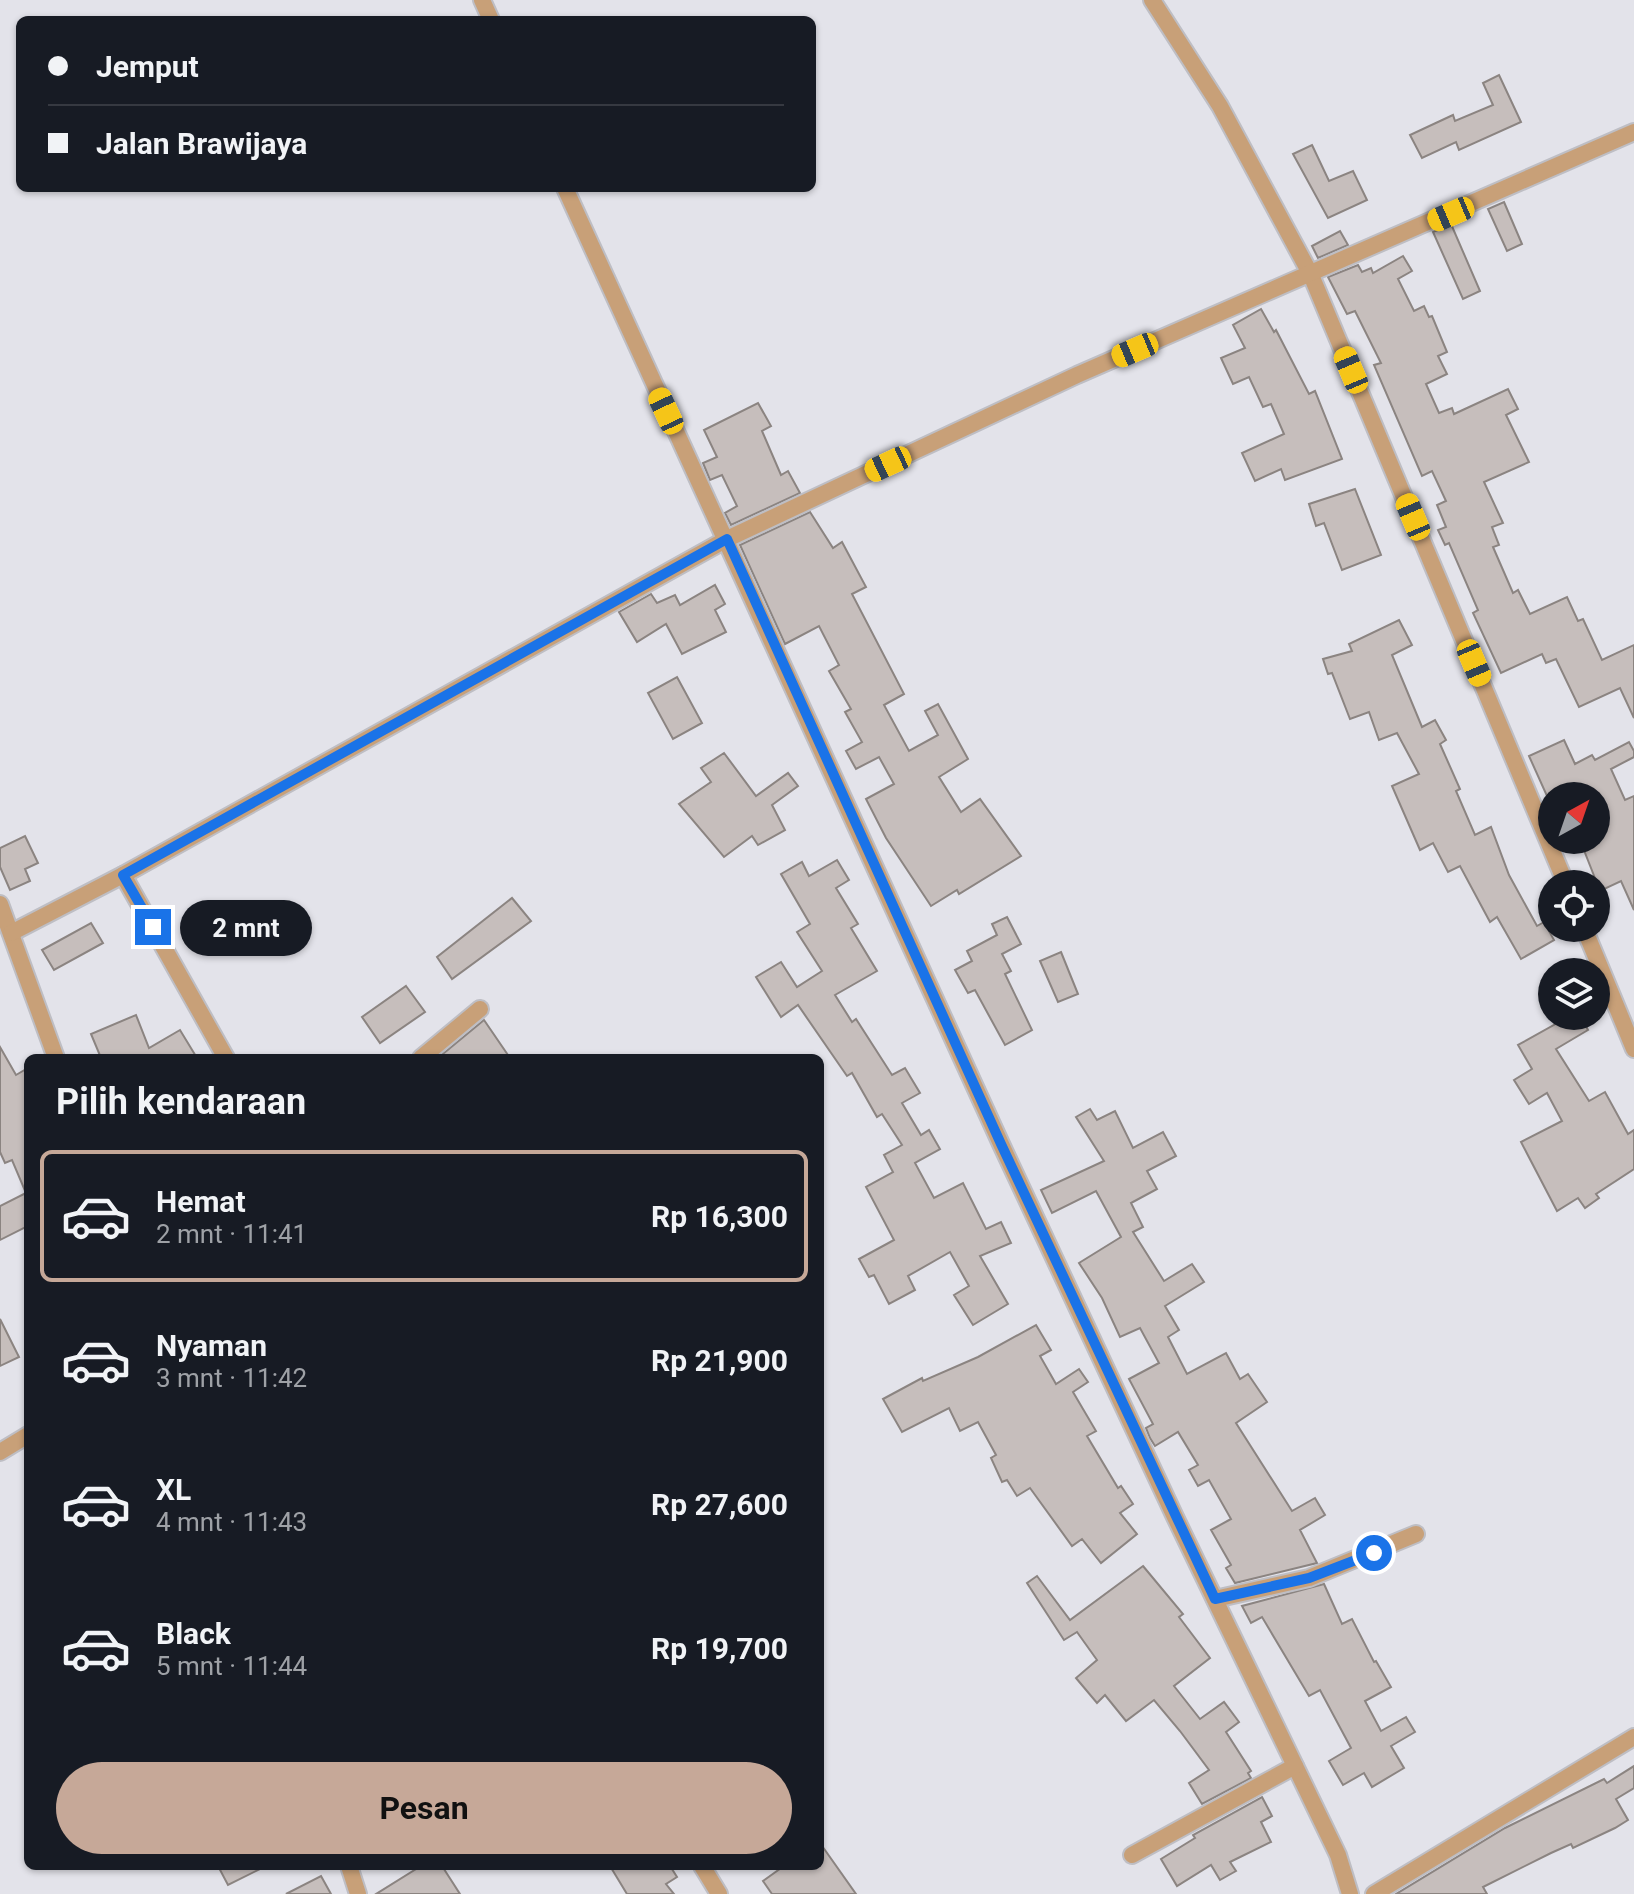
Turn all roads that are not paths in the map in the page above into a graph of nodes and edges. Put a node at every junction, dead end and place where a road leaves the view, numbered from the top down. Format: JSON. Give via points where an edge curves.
{"nodes":[{"id":1,"x":1152,"y":0,"type":"edge"},
{"id":2,"x":1634,"y":132,"type":"edge"},
{"id":3,"x":567,"y":192,"type":"edge"},
{"id":4,"x":1311,"y":275,"type":"junction"},
{"id":5,"x":727,"y":539,"type":"junction"},
{"id":6,"x":1560,"y":870,"type":"edge"},
{"id":7,"x":123,"y":875,"type":"junction"},
{"id":8,"x":0,"y":904,"type":"edge"},
{"id":9,"x":11,"y":933,"type":"junction"},
{"id":10,"x":1590,"y":942,"type":"edge"},
{"id":11,"x":480,"y":1009,"type":"dead end"},
{"id":12,"x":1634,"y":1049,"type":"edge"},
{"id":13,"x":55,"y":1054,"type":"edge"},
{"id":14,"x":224,"y":1054,"type":"edge"},
{"id":15,"x":426,"y":1054,"type":"edge"},
{"id":16,"x":24,"y":1437,"type":"edge"},
{"id":17,"x":0,"y":1452,"type":"edge"},
{"id":18,"x":1416,"y":1534,"type":"dead end"},
{"id":19,"x":1215,"y":1599,"type":"junction"},
{"id":20,"x":1634,"y":1737,"type":"edge"},
{"id":21,"x":1295,"y":1766,"type":"junction"},
{"id":22,"x":1132,"y":1855,"type":"dead end"},
{"id":23,"x":350,"y":1870,"type":"edge"},
{"id":24,"x":704,"y":1870,"type":"edge"},
{"id":25,"x":358,"y":1894,"type":"edge"},
{"id":26,"x":719,"y":1894,"type":"edge"},
{"id":27,"x":1350,"y":1894,"type":"edge"},
{"id":28,"x":1374,"y":1894,"type":"edge"}],
"edges":[{"from":1,"to":4,"type":"street","via":[[1220,106]]},
{"from":2,"to":4,"type":"street"},
{"from":3,"to":5,"type":"street"},
{"from":4,"to":5,"type":"street","via":[[1077,375]]},
{"from":4,"to":6,"type":"street"},
{"from":5,"to":7,"type":"street"},
{"from":5,"to":19,"type":"street","via":[[1001,1144]]},
{"from":7,"to":9,"type":"street"},
{"from":7,"to":14,"type":"street"},
{"from":8,"to":9,"type":"street"},
{"from":9,"to":13,"type":"street"},
{"from":10,"to":12,"type":"street"},
{"from":11,"to":15,"type":"street"},
{"from":16,"to":17,"type":"street"},
{"from":18,"to":19,"type":"street","via":[[1309,1578]]},
{"from":19,"to":21,"type":"street"},
{"from":20,"to":28,"type":"street"},
{"from":21,"to":22,"type":"street"},
{"from":21,"to":27,"type":"street","via":[[1338,1855]]},
{"from":23,"to":25,"type":"street"},
{"from":24,"to":26,"type":"street"}]}
